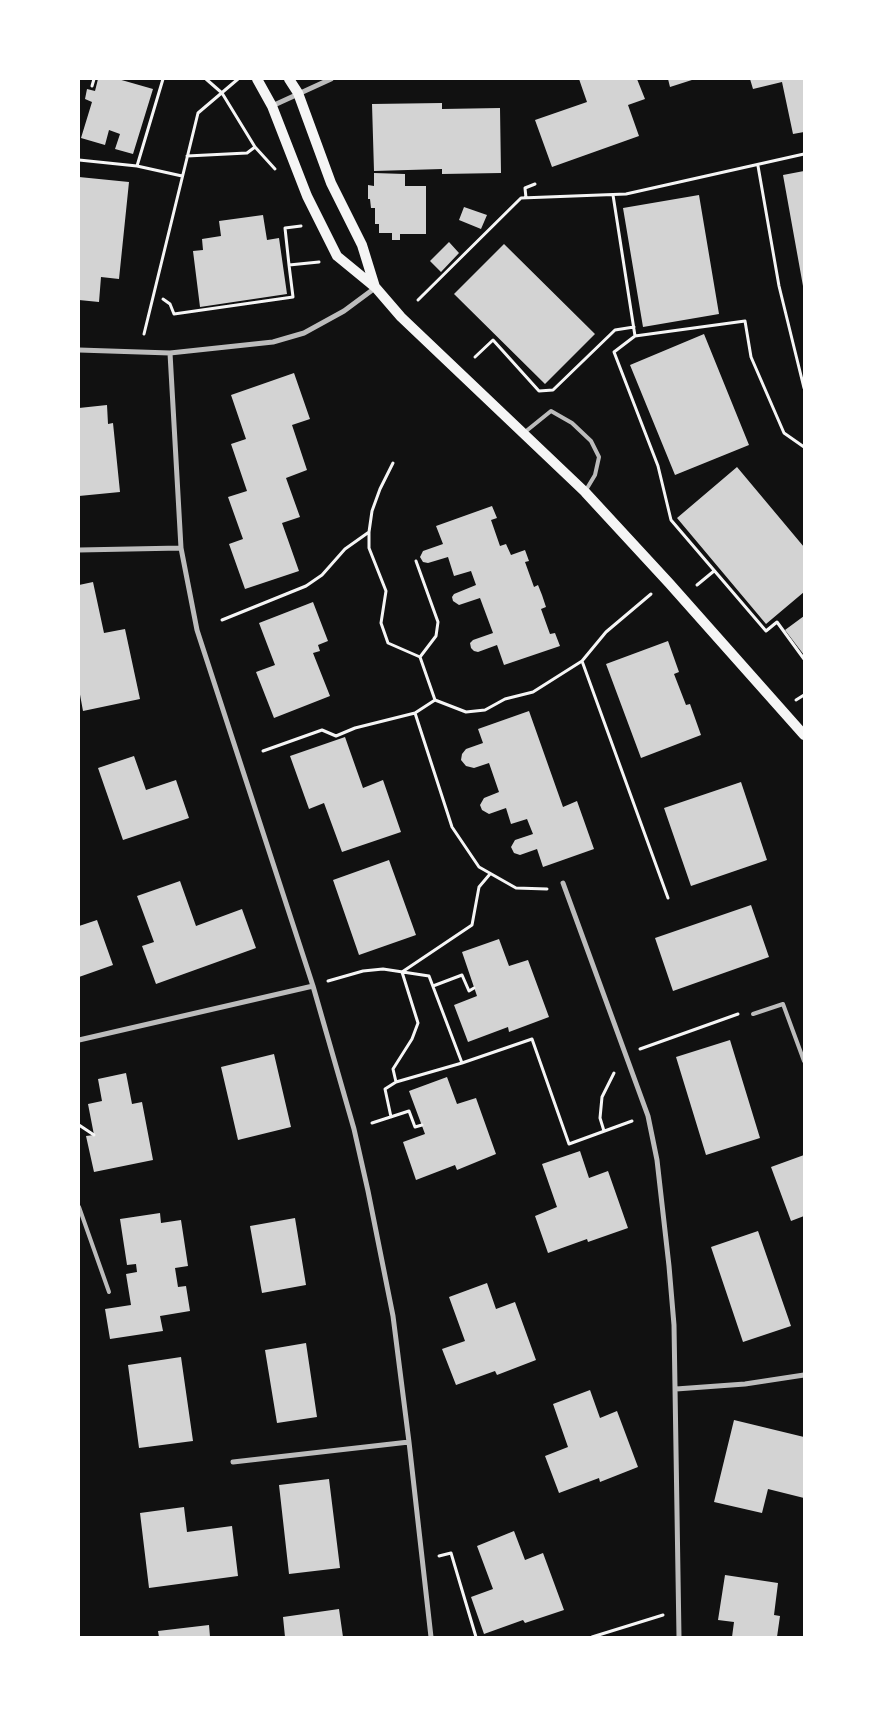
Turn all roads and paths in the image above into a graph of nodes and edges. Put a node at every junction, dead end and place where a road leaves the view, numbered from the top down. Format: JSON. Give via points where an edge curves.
{"nodes":[{"id":1,"x":94,"y":79,"type":"edge"},
{"id":2,"x":163,"y":79,"type":"edge"},
{"id":3,"x":206,"y":79,"type":"edge"},
{"id":4,"x":238,"y":79,"type":"edge"},
{"id":5,"x":257,"y":79,"type":"edge"},
{"id":6,"x":289,"y":79,"type":"edge"},
{"id":7,"x":331,"y":79,"type":"edge"},
{"id":8,"x":92,"y":86,"type":"dead end"},
{"id":9,"x":222,"y":93,"type":"junction"},
{"id":10,"x":298,"y":93,"type":"junction"},
{"id":11,"x":272,"y":106,"type":"junction"},
{"id":12,"x":255,"y":147,"type":"junction"},
{"id":13,"x":804,"y":154,"type":"edge"},
{"id":14,"x":187,"y":156,"type":"junction"},
{"id":15,"x":79,"y":160,"type":"edge"},
{"id":16,"x":137,"y":166,"type":"junction"},
{"id":17,"x":758,"y":166,"type":"junction"},
{"id":18,"x":278,"y":173,"type":"dead end"},
{"id":19,"x":182,"y":176,"type":"junction"},
{"id":20,"x":535,"y":184,"type":"dead end"},
{"id":21,"x":613,"y":195,"type":"junction"},
{"id":22,"x":526,"y":198,"type":"junction"},
{"id":23,"x":308,"y":225,"type":"dead end"},
{"id":24,"x":325,"y":261,"type":"dead end"},
{"id":25,"x":289,"y":266,"type":"junction"},
{"id":26,"x":376,"y":288,"type":"junction"},
{"id":27,"x":163,"y":299,"type":"dead end"},
{"id":28,"x":418,"y":300,"type":"dead end"},
{"id":29,"x":634,"y":327,"type":"junction"},
{"id":30,"x":144,"y":334,"type":"dead end"},
{"id":31,"x":635,"y":336,"type":"junction"},
{"id":32,"x":79,"y":350,"type":"edge"},
{"id":33,"x":170,"y":353,"type":"junction"},
{"id":34,"x":475,"y":357,"type":"dead end"},
{"id":35,"x":804,"y":388,"type":"edge"},
{"id":36,"x":523,"y":434,"type":"junction"},
{"id":37,"x":804,"y":447,"type":"edge"},
{"id":38,"x":393,"y":463,"type":"dead end"},
{"id":39,"x":585,"y":492,"type":"junction"},
{"id":40,"x":369,"y":532,"type":"junction"},
{"id":41,"x":181,"y":548,"type":"junction"},
{"id":42,"x":79,"y":550,"type":"edge"},
{"id":43,"x":416,"y":561,"type":"dead end"},
{"id":44,"x":714,"y":571,"type":"junction"},
{"id":45,"x":697,"y":585,"type":"dead end"},
{"id":46,"x":651,"y":594,"type":"dead end"},
{"id":47,"x":222,"y":620,"type":"dead end"},
{"id":48,"x":420,"y":656,"type":"junction"},
{"id":49,"x":804,"y":659,"type":"edge"},
{"id":50,"x":582,"y":661,"type":"junction"},
{"id":51,"x":804,"y":695,"type":"edge"},
{"id":52,"x":435,"y":700,"type":"junction"},
{"id":53,"x":796,"y":700,"type":"dead end"},
{"id":54,"x":415,"y":713,"type":"junction"},
{"id":55,"x":804,"y":735,"type":"edge"},
{"id":56,"x":263,"y":751,"type":"dead end"},
{"id":57,"x":490,"y":874,"type":"junction"},
{"id":58,"x":564,"y":883,"type":"joint"},
{"id":59,"x":668,"y":898,"type":"dead end"},
{"id":60,"x":402,"y":972,"type":"junction"},
{"id":61,"x":313,"y":986,"type":"junction"},
{"id":62,"x":432,"y":986,"type":"junction"},
{"id":63,"x":474,"y":988,"type":"dead end"},
{"id":64,"x":744,"y":1012,"type":"dead end"},
{"id":65,"x":753,"y":1014,"type":"dead end"},
{"id":66,"x":79,"y":1040,"type":"edge"},
{"id":67,"x":650,"y":1046,"type":"dead end"},
{"id":68,"x":804,"y":1061,"type":"edge"},
{"id":69,"x":462,"y":1063,"type":"junction"},
{"id":70,"x":396,"y":1082,"type":"junction"},
{"id":71,"x":391,"y":1117,"type":"junction"},
{"id":72,"x":633,"y":1121,"type":"dead end"},
{"id":73,"x":372,"y":1123,"type":"dead end"},
{"id":74,"x":79,"y":1125,"type":"edge"},
{"id":75,"x":422,"y":1125,"type":"dead end"},
{"id":76,"x":94,"y":1135,"type":"dead end"},
{"id":77,"x":79,"y":1207,"type":"edge"},
{"id":78,"x":109,"y":1292,"type":"dead end"},
{"id":79,"x":804,"y":1375,"type":"edge"},
{"id":80,"x":676,"y":1389,"type":"junction"},
{"id":81,"x":409,"y":1442,"type":"junction"},
{"id":82,"x":233,"y":1462,"type":"dead end"},
{"id":83,"x":439,"y":1556,"type":"dead end"},
{"id":84,"x":664,"y":1614,"type":"dead end"},
{"id":85,"x":430,"y":1637,"type":"edge"},
{"id":86,"x":476,"y":1637,"type":"edge"},
{"id":87,"x":592,"y":1637,"type":"edge"},
{"id":88,"x":680,"y":1637,"type":"edge"}],
"edges":[{"from":1,"to":8,"type":"path"},
{"from":2,"to":16,"type":"path"},
{"from":3,"to":9,"type":"path"},
{"from":4,"to":9,"type":"path"},
{"from":5,"to":11,"type":"main road"},
{"from":6,"to":10,"type":"main road"},
{"from":7,"to":10,"type":"street"},
{"from":9,"to":12,"type":"path"},
{"from":9,"to":14,"type":"path","via":[[198,113]]},
{"from":10,"to":11,"type":"street"},
{"from":10,"to":26,"type":"main road","via":[[330,183],[362,244]]},
{"from":11,"to":26,"type":"main road","via":[[307,196],[337,256]]},
{"from":12,"to":14,"type":"path","via":[[247,152]]},
{"from":12,"to":18,"type":"path"},
{"from":13,"to":17,"type":"path"},
{"from":14,"to":19,"type":"path"},
{"from":15,"to":16,"type":"path"},
{"from":16,"to":19,"type":"path"},
{"from":17,"to":21,"type":"path"},
{"from":17,"to":35,"type":"path","via":[[779,286]]},
{"from":19,"to":30,"type":"path"},
{"from":20,"to":22,"type":"path","via":[[525,188]]},
{"from":21,"to":22,"type":"path"},
{"from":21,"to":29,"type":"path"},
{"from":22,"to":28,"type":"path","via":[[520,198]]},
{"from":23,"to":25,"type":"path","via":[[285,228]]},
{"from":24,"to":25,"type":"path"},
{"from":25,"to":27,"type":"path","via":[[293,297],[174,314],[170,304]]},
{"from":26,"to":33,"type":"street","via":[[304,334],[273,342]]},
{"from":26,"to":36,"type":"main road"},
{"from":29,"to":31,"type":"path"},
{"from":29,"to":34,"type":"path","via":[[615,330],[554,390],[539,391],[493,340]]},
{"from":31,"to":37,"type":"path","via":[[745,321],[751,357],[784,433]]},
{"from":31,"to":44,"type":"path","via":[[614,352],[658,466],[671,520]]},
{"from":32,"to":33,"type":"street"},
{"from":33,"to":41,"type":"street"},
{"from":36,"to":39,"type":"main road"},
{"from":36,"to":39,"type":"lane","via":[[551,412],[572,423],[591,441],[599,457],[595,475]]},
{"from":38,"to":40,"type":"path","via":[[372,511]]},
{"from":39,"to":55,"type":"main road"},
{"from":40,"to":47,"type":"path","via":[[345,548],[322,575],[306,586]]},
{"from":40,"to":48,"type":"path","via":[[369,548],[386,590],[381,624],[388,643]]},
{"from":41,"to":42,"type":"street"},
{"from":41,"to":61,"type":"street","via":[[197,630]]},
{"from":43,"to":48,"type":"path","via":[[438,622],[436,636]]},
{"from":44,"to":45,"type":"path"},
{"from":44,"to":49,"type":"path","via":[[766,631],[777,622]]},
{"from":46,"to":50,"type":"path","via":[[606,632]]},
{"from":48,"to":52,"type":"path"},
{"from":50,"to":52,"type":"path","via":[[534,692],[505,699],[485,710],[466,712]]},
{"from":50,"to":59,"type":"path"},
{"from":51,"to":53,"type":"path"},
{"from":52,"to":54,"type":"path"},
{"from":54,"to":56,"type":"path","via":[[336,736],[322,730]]},
{"from":54,"to":57,"type":"path","via":[[452,827],[479,867]]},
{"from":57,"to":58,"type":"path","via":[[516,888],[544,890]]},
{"from":57,"to":60,"type":"path","via":[[479,887],[472,925]]},
{"from":58,"to":80,"type":"street","via":[[648,1116],[657,1160],[669,1266]]},
{"from":60,"to":61,"type":"path","via":[[383,969],[363,971]]},
{"from":60,"to":62,"type":"path","via":[[429,976]]},
{"from":60,"to":70,"type":"path","via":[[418,1022],[412,1039],[393,1069]]},
{"from":61,"to":66,"type":"street"},
{"from":61,"to":81,"type":"street","via":[[368,1190],[393,1316]]},
{"from":62,"to":63,"type":"path","via":[[462,974],[469,991]]},
{"from":62,"to":69,"type":"path"},
{"from":64,"to":67,"type":"path"},
{"from":65,"to":68,"type":"lane","via":[[783,1004]]},
{"from":69,"to":70,"type":"path"},
{"from":69,"to":72,"type":"path","via":[[532,1039],[569,1144]]},
{"from":70,"to":71,"type":"path","via":[[385,1089]]},
{"from":71,"to":73,"type":"path"},
{"from":71,"to":75,"type":"path","via":[[410,1111],[415,1127]]},
{"from":74,"to":76,"type":"path"},
{"from":77,"to":78,"type":"lane"},
{"from":79,"to":80,"type":"street","via":[[745,1384]]},
{"from":80,"to":88,"type":"street"},
{"from":81,"to":82,"type":"street"},
{"from":81,"to":85,"type":"street"},
{"from":83,"to":86,"type":"path","via":[[451,1554]]},
{"from":84,"to":87,"type":"path"}]}
